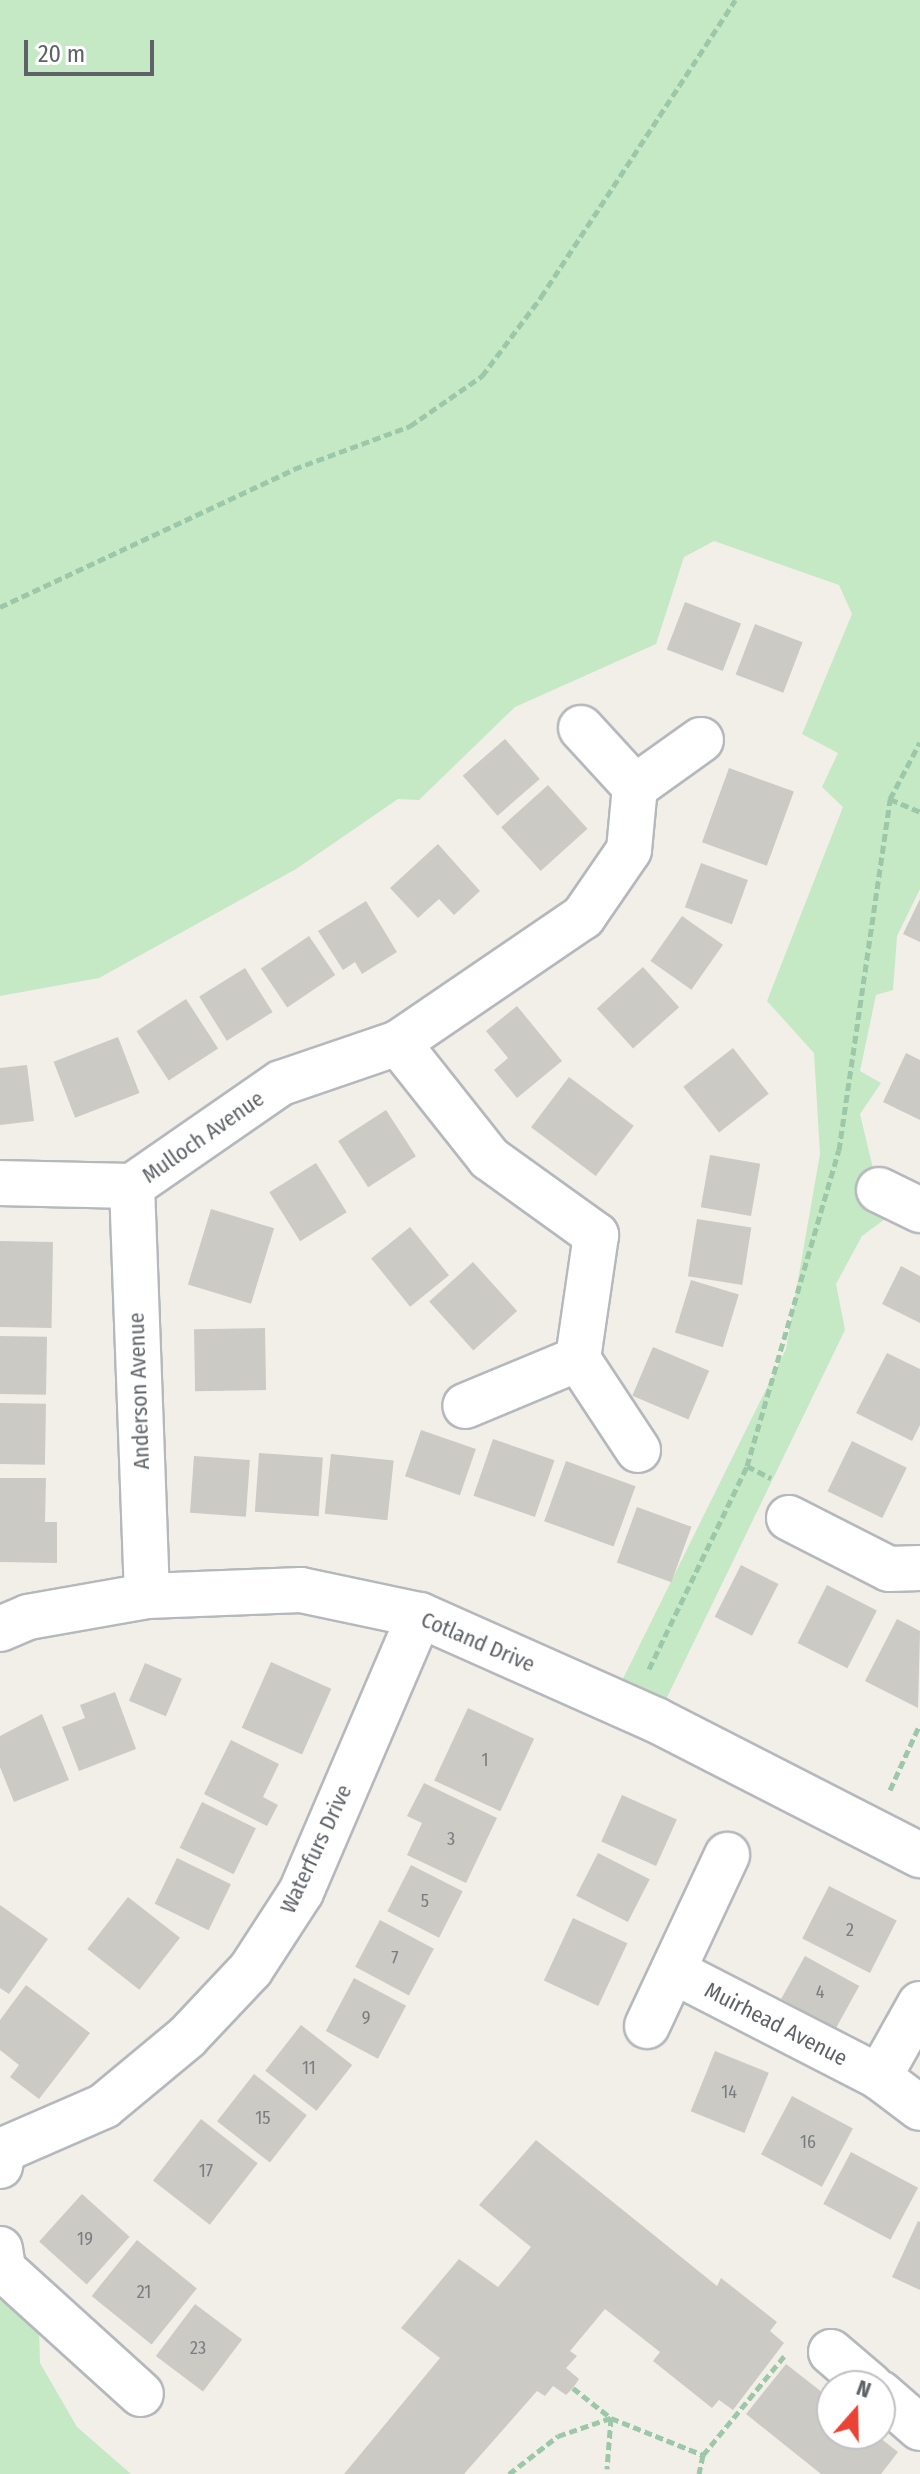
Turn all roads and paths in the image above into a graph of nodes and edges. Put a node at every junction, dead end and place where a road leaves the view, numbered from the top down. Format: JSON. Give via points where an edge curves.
{"nodes":[{"id":1,"x":735,"y":0,"type":"edge"},
{"id":2,"x":0,"y":607,"type":"edge"},
{"id":3,"x":581,"y":728,"type":"dead end"},
{"id":4,"x":701,"y":740,"type":"dead end"},
{"id":5,"x":920,"y":742,"type":"edge"},
{"id":6,"x":635,"y":787,"type":"junction"},
{"id":7,"x":890,"y":799,"type":"junction"},
{"id":8,"x":920,"y":812,"type":"edge"},
{"id":9,"x":398,"y":1043,"type":"junction"},
{"id":10,"x":0,"y":1183,"type":"edge"},
{"id":11,"x":132,"y":1186,"type":"junction"},
{"id":12,"x":879,"y":1190,"type":"dead end"},
{"id":13,"x":920,"y":1210,"type":"edge"},
{"id":14,"x":578,"y":1359,"type":"junction"},
{"id":15,"x":465,"y":1406,"type":"dead end"},
{"id":16,"x":638,"y":1450,"type":"dead end"},
{"id":17,"x":789,"y":1518,"type":"dead end"},
{"id":18,"x":920,"y":1568,"type":"edge"},
{"id":19,"x":147,"y":1596,"type":"junction"},
{"id":20,"x":420,"y":1615,"type":"junction"},
{"id":21,"x":0,"y":1629,"type":"edge"},
{"id":22,"x":630,"y":1709,"type":"junction"},
{"id":23,"x":920,"y":1724,"type":"edge"},
{"id":24,"x":890,"y":1790,"type":"dead end"},
{"id":25,"x":727,"y":1855,"type":"dead end"},
{"id":26,"x":920,"y":1855,"type":"edge"},
{"id":27,"x":673,"y":1971,"type":"junction"},
{"id":28,"x":920,"y":2004,"type":"edge"},
{"id":29,"x":647,"y":2026,"type":"dead end"},
{"id":30,"x":879,"y":2077,"type":"junction"},
{"id":31,"x":920,"y":2108,"type":"edge"},
{"id":32,"x":1,"y":2155,"type":"edge"},
{"id":33,"x":0,"y":2249,"type":"edge"},
{"id":34,"x":831,"y":2352,"type":"joint"},
{"id":35,"x":852,"y":2370,"type":"edge"},
{"id":36,"x":573,"y":2388,"type":"dead end"},
{"id":37,"x":141,"y":2394,"type":"dead end"},
{"id":38,"x":896,"y":2407,"type":"edge"},
{"id":39,"x":611,"y":2418,"type":"junction"},
{"id":40,"x":920,"y":2428,"type":"edge"},
{"id":41,"x":703,"y":2455,"type":"junction"},
{"id":42,"x":607,"y":2469,"type":"dead end"},
{"id":43,"x":509,"y":2474,"type":"edge"},
{"id":44,"x":699,"y":2474,"type":"edge"}],
"edges":[{"from":1,"to":2,"type":"path","via":[[541,297],[482,376],[410,426],[294,469]]},
{"from":3,"to":6,"type":"street"},
{"from":4,"to":6,"type":"street"},
{"from":5,"to":7,"type":"path"},
{"from":6,"to":9,"type":"street","name":"Mulloch Avenue","via":[[629,850],[583,917]]},
{"from":7,"to":8,"type":"path"},
{"from":7,"to":22,"type":"path","via":[[839,1150],[747,1466]]},
{"from":9,"to":11,"type":"street","name":"Mulloch Avenue","via":[[281,1083]]},
{"from":9,"to":14,"type":"street","via":[[489,1158],[596,1235]]},
{"from":10,"to":11,"type":"street","name":"Mulloch Avenue"},
{"from":11,"to":19,"type":"street","name":"Anderson Avenue"},
{"from":12,"to":13,"type":"street"},
{"from":14,"to":15,"type":"street"},
{"from":14,"to":16,"type":"street"},
{"from":17,"to":18,"type":"street","via":[[889,1569]]},
{"from":19,"to":20,"type":"street","name":"Cotland Drive","via":[[301,1590]]},
{"from":19,"to":21,"type":"street","name":"Cotland Drive","via":[[28,1617]]},
{"from":20,"to":22,"type":"street","name":"Cotland Drive"},
{"from":20,"to":32,"type":"street","name":"Waterfurs Drive","via":[[301,1892],[251,1969],[187,2037],[104,2106]]},
{"from":22,"to":26,"type":"street","name":"Cotland Drive"},
{"from":23,"to":24,"type":"path"},
{"from":25,"to":27,"type":"street"},
{"from":27,"to":29,"type":"street"},
{"from":27,"to":30,"type":"street","name":"Muirhead Avenue"},
{"from":28,"to":30,"type":"street"},
{"from":30,"to":31,"type":"street","name":"Muirhead Avenue"},
{"from":33,"to":37,"type":"street","via":[[3,2269]]},
{"from":34,"to":35,"type":"street"},
{"from":34,"to":41,"type":"path","via":[[794,2344]]},
{"from":36,"to":39,"type":"path"},
{"from":38,"to":40,"type":"street"},
{"from":39,"to":41,"type":"path"},
{"from":39,"to":42,"type":"path"},
{"from":39,"to":43,"type":"path","via":[[558,2436]]},
{"from":41,"to":44,"type":"path"}]}
